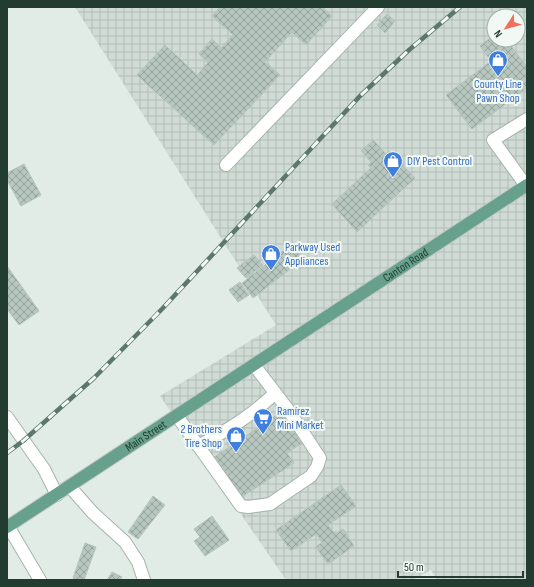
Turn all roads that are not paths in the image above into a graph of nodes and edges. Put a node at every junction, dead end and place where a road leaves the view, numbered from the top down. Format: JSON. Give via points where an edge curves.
{"nodes":[{"id":1,"x":378,"y":7,"type":"edge"},
{"id":2,"x":527,"y":119,"type":"edge"},
{"id":3,"x":226,"y":165,"type":"dead end"},
{"id":4,"x":527,"y":186,"type":"edge"},
{"id":5,"x":284,"y":346,"type":"joint"},
{"id":6,"x":254,"y":365,"type":"junction"},
{"id":7,"x":275,"y":393,"type":"junction"},
{"id":8,"x":177,"y":416,"type":"junction"},
{"id":9,"x":7,"y":417,"type":"edge"},
{"id":10,"x":198,"y":446,"type":"junction"},
{"id":11,"x":70,"y":487,"type":"junction"},
{"id":12,"x":57,"y":495,"type":"junction"},
{"id":13,"x":8,"y":527,"type":"edge"},
{"id":14,"x":40,"y":580,"type":"edge"},
{"id":15,"x":144,"y":580,"type":"edge"}],
"edges":[{"from":1,"to":3,"type":"street"},
{"from":2,"to":4,"type":"street","via":[[493,140]]},
{"from":4,"to":5,"type":"main road","name":"Canton Road"},
{"from":5,"to":6,"type":"main road","name":"Main Street"},
{"from":6,"to":7,"type":"street"},
{"from":6,"to":8,"type":"main road","name":"Main Street"},
{"from":7,"to":10,"type":"street","via":[[260,407]]},
{"from":7,"to":10,"type":"street","via":[[320,458],[311,476],[270,504],[241,506]]},
{"from":8,"to":10,"type":"street"},
{"from":8,"to":11,"type":"main road","name":"Main Street"},
{"from":9,"to":12,"type":"street","via":[[44,469]]},
{"from":11,"to":12,"type":"main road","name":"Main Street"},
{"from":11,"to":15,"type":"street","via":[[93,513],[125,542],[138,562]]},
{"from":12,"to":13,"type":"main road","name":"Main Street"},
{"from":13,"to":14,"type":"street"}]}
